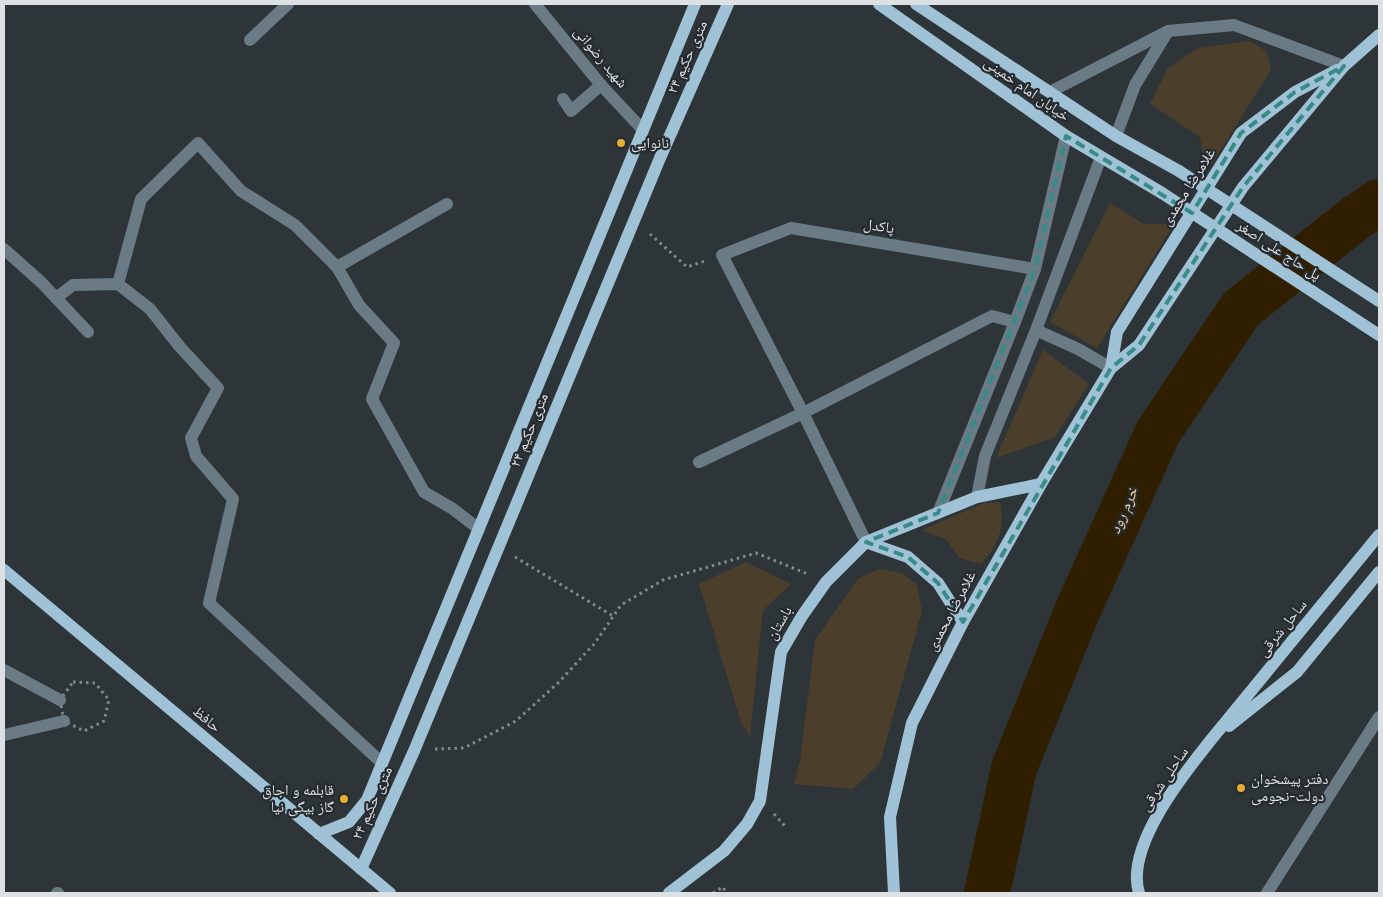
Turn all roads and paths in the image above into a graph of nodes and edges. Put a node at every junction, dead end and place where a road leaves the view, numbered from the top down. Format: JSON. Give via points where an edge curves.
{"nodes":[{"id":1,"x":288,"y":4,"type":"edge"},
{"id":2,"x":535,"y":4,"type":"edge"},
{"id":3,"x":695,"y":4,"type":"edge"},
{"id":4,"x":728,"y":4,"type":"edge"},
{"id":5,"x":880,"y":4,"type":"edge"},
{"id":6,"x":916,"y":4,"type":"edge"},
{"id":7,"x":1168,"y":31,"type":"junction"},
{"id":8,"x":1379,"y":35,"type":"edge"},
{"id":9,"x":250,"y":40,"type":"dead end"},
{"id":10,"x":1344,"y":66,"type":"junction"},
{"id":11,"x":601,"y":85,"type":"junction"},
{"id":12,"x":1050,"y":92,"type":"junction"},
{"id":13,"x":563,"y":99,"type":"dead end"},
{"id":14,"x":643,"y":130,"type":"junction"},
{"id":15,"x":1066,"y":136,"type":"junction"},
{"id":16,"x":1116,"y":136,"type":"junction"},
{"id":17,"x":1101,"y":157,"type":"junction"},
{"id":18,"x":1178,"y":171,"type":"joint"},
{"id":19,"x":1162,"y":193,"type":"joint"},
{"id":20,"x":447,"y":204,"type":"dead end"},
{"id":21,"x":634,"y":220,"type":"junction"},
{"id":22,"x":4,"y":249,"type":"edge"},
{"id":23,"x":722,"y":255,"type":"junction"},
{"id":24,"x":337,"y":267,"type":"junction"},
{"id":25,"x":1035,"y":268,"type":"junction"},
{"id":26,"x":118,"y":284,"type":"junction"},
{"id":27,"x":56,"y":298,"type":"junction"},
{"id":28,"x":1379,"y":301,"type":"edge"},
{"id":29,"x":1015,"y":322,"type":"junction"},
{"id":30,"x":1036,"y":330,"type":"junction"},
{"id":31,"x":88,"y":332,"type":"dead end"},
{"id":32,"x":1379,"y":335,"type":"edge"},
{"id":33,"x":1111,"y":368,"type":"junction"},
{"id":34,"x":803,"y":413,"type":"junction"},
{"id":35,"x":699,"y":462,"type":"dead end"},
{"id":36,"x":1041,"y":484,"type":"junction"},
{"id":37,"x":977,"y":497,"type":"junction"},
{"id":38,"x":938,"y":513,"type":"junction"},
{"id":39,"x":479,"y":529,"type":"junction"},
{"id":40,"x":1379,"y":535,"type":"edge"},
{"id":41,"x":866,"y":542,"type":"junction"},
{"id":42,"x":499,"y":547,"type":"junction"},
{"id":43,"x":4,"y":570,"type":"edge"},
{"id":44,"x":1379,"y":572,"type":"edge"},
{"id":45,"x":826,"y":582,"type":"junction"},
{"id":46,"x":613,"y":616,"type":"junction"},
{"id":47,"x":963,"y":622,"type":"junction"},
{"id":48,"x":4,"y":670,"type":"edge"},
{"id":49,"x":60,"y":700,"type":"junction"},
{"id":50,"x":1379,"y":717,"type":"edge"},
{"id":51,"x":64,"y":721,"type":"junction"},
{"id":52,"x":4,"y":736,"type":"edge"},
{"id":53,"x":1210,"y":741,"type":"junction"},
{"id":54,"x":414,"y":751,"type":"junction"},
{"id":55,"x":382,"y":763,"type":"junction"},
{"id":56,"x":319,"y":834,"type":"junction"},
{"id":57,"x":361,"y":869,"type":"junction"},
{"id":58,"x":390,"y":893,"type":"edge"},
{"id":59,"x":671,"y":893,"type":"edge"},
{"id":60,"x":713,"y":893,"type":"edge"},
{"id":61,"x":726,"y":893,"type":"edge"},
{"id":62,"x":894,"y":893,"type":"edge"},
{"id":63,"x":1139,"y":893,"type":"edge"},
{"id":64,"x":1267,"y":893,"type":"edge"}],
"edges":[{"from":1,"to":9,"type":"street"},
{"from":2,"to":11,"type":"street","name":"شهید رضوانی"},
{"from":3,"to":14,"type":"main road","name":"۲۴ متری حکیم"},
{"from":4,"to":21,"type":"main road","name":"۲۴ متری حکیم"},
{"from":5,"to":15,"type":"main road","name":"خیابان امام خمینی"},
{"from":6,"to":12,"type":"main road","name":"خیابان امام خمینی"},
{"from":7,"to":10,"type":"street","via":[[1234,25]]},
{"from":7,"to":12,"type":"street"},
{"from":7,"to":16,"type":"street","via":[[1135,84]]},
{"from":8,"to":10,"type":"main road","name":"غلامرضا محمدی"},
{"from":10,"to":33,"type":"main road","name":"غلامرضا محمدی","via":[[1243,187],[1139,345]]},
{"from":10,"to":33,"type":"main road","name":"غلامرضا محمدی","via":[[1295,92],[1241,133],[1117,332]]},
{"from":11,"to":13,"type":"street","via":[[570,111]]},
{"from":11,"to":14,"type":"street","name":"شهید رضوانی"},
{"from":12,"to":16,"type":"main road","name":"خیابان امام خمینی"},
{"from":14,"to":39,"type":"main road","name":"۲۴ متری حکیم"},
{"from":15,"to":17,"type":"main road","name":"خیابان امام خمینی"},
{"from":15,"to":25,"type":"street"},
{"from":16,"to":18,"type":"main road","name":"خیابان امام خمینی"},
{"from":17,"to":19,"type":"main road","name":"خیابان امام خمینی"},
{"from":17,"to":30,"type":"street"},
{"from":18,"to":28,"type":"main road","name":"پل حاج علی اصغر","bridge":true},
{"from":19,"to":32,"type":"main road","name":"پل حاج علی اصغر","bridge":true},
{"from":20,"to":24,"type":"street"},
{"from":21,"to":23,"type":"path","via":[[687,267]]},
{"from":21,"to":42,"type":"main road","name":"۲۴ متری حکیم"},
{"from":22,"to":27,"type":"street"},
{"from":23,"to":25,"type":"street","name":"پاکدل","via":[[791,228]]},
{"from":23,"to":34,"type":"street"},
{"from":24,"to":26,"type":"street","via":[[295,225],[241,191],[198,143],[141,199]]},
{"from":24,"to":39,"type":"street","via":[[359,305],[394,342],[372,399],[424,492]]},
{"from":25,"to":29,"type":"street"},
{"from":26,"to":27,"type":"street","via":[[73,285]]},
{"from":26,"to":55,"type":"street","via":[[150,309],[218,388],[191,438],[196,456],[233,499],[209,603]]},
{"from":27,"to":31,"type":"street"},
{"from":29,"to":34,"type":"street","via":[[992,316]]},
{"from":29,"to":38,"type":"street"},
{"from":30,"to":33,"type":"street"},
{"from":30,"to":37,"type":"street","via":[[985,456]]},
{"from":33,"to":36,"type":"main road","name":"غلامرضا محمدی"},
{"from":34,"to":35,"type":"street"},
{"from":34,"to":41,"type":"street"},
{"from":36,"to":37,"type":"main road","name":"باستان"},
{"from":36,"to":47,"type":"main road","name":"غلامرضا محمدی"},
{"from":37,"to":38,"type":"main road","name":"باستان"},
{"from":38,"to":41,"type":"main road","name":"باستان"},
{"from":39,"to":55,"type":"main road","name":"۲۴ متری حکیم"},
{"from":40,"to":53,"type":"main road","name":"ساحل شرقی"},
{"from":41,"to":45,"type":"main road","name":"باستان"},
{"from":41,"to":47,"type":"main road","via":[[908,557],[938,583]]},
{"from":42,"to":46,"type":"path"},
{"from":42,"to":54,"type":"main road","name":"۲۴ متری حکیم"},
{"from":43,"to":56,"type":"main road","name":"حافظ"},
{"from":44,"to":53,"type":"main road","via":[[1297,672]]},
{"from":45,"to":46,"type":"path","via":[[756,553],[663,580],[621,605]]},
{"from":45,"to":59,"type":"main road","name":"باستان","via":[[781,652],[760,801],[747,824],[724,851]]},
{"from":46,"to":54,"type":"path","via":[[595,643],[559,682],[516,721],[464,748]]},
{"from":47,"to":62,"type":"main road","name":"غلامرضا محمدی","via":[[912,723],[890,817]]},
{"from":48,"to":49,"type":"street"},
{"from":49,"to":51,"type":"path"},
{"from":49,"to":51,"type":"path","via":[[73,682],[95,683],[109,700],[104,721],[84,731]]},
{"from":50,"to":64,"type":"street"},
{"from":51,"to":52,"type":"street"},
{"from":53,"to":63,"type":"main road","name":"ساحلی شرقی","via":[[1159,811],[1138,860]]},
{"from":54,"to":57,"type":"main road","name":"۲۴ متری حکیم"},
{"from":55,"to":56,"type":"main road","name":"۲۴ متری حکیم","via":[[367,800],[349,822]]},
{"from":56,"to":57,"type":"main road","name":"حافظ"},
{"from":57,"to":58,"type":"main road","name":"حافظ"},
{"from":60,"to":61,"type":"path","via":[[723,887]]}]}
